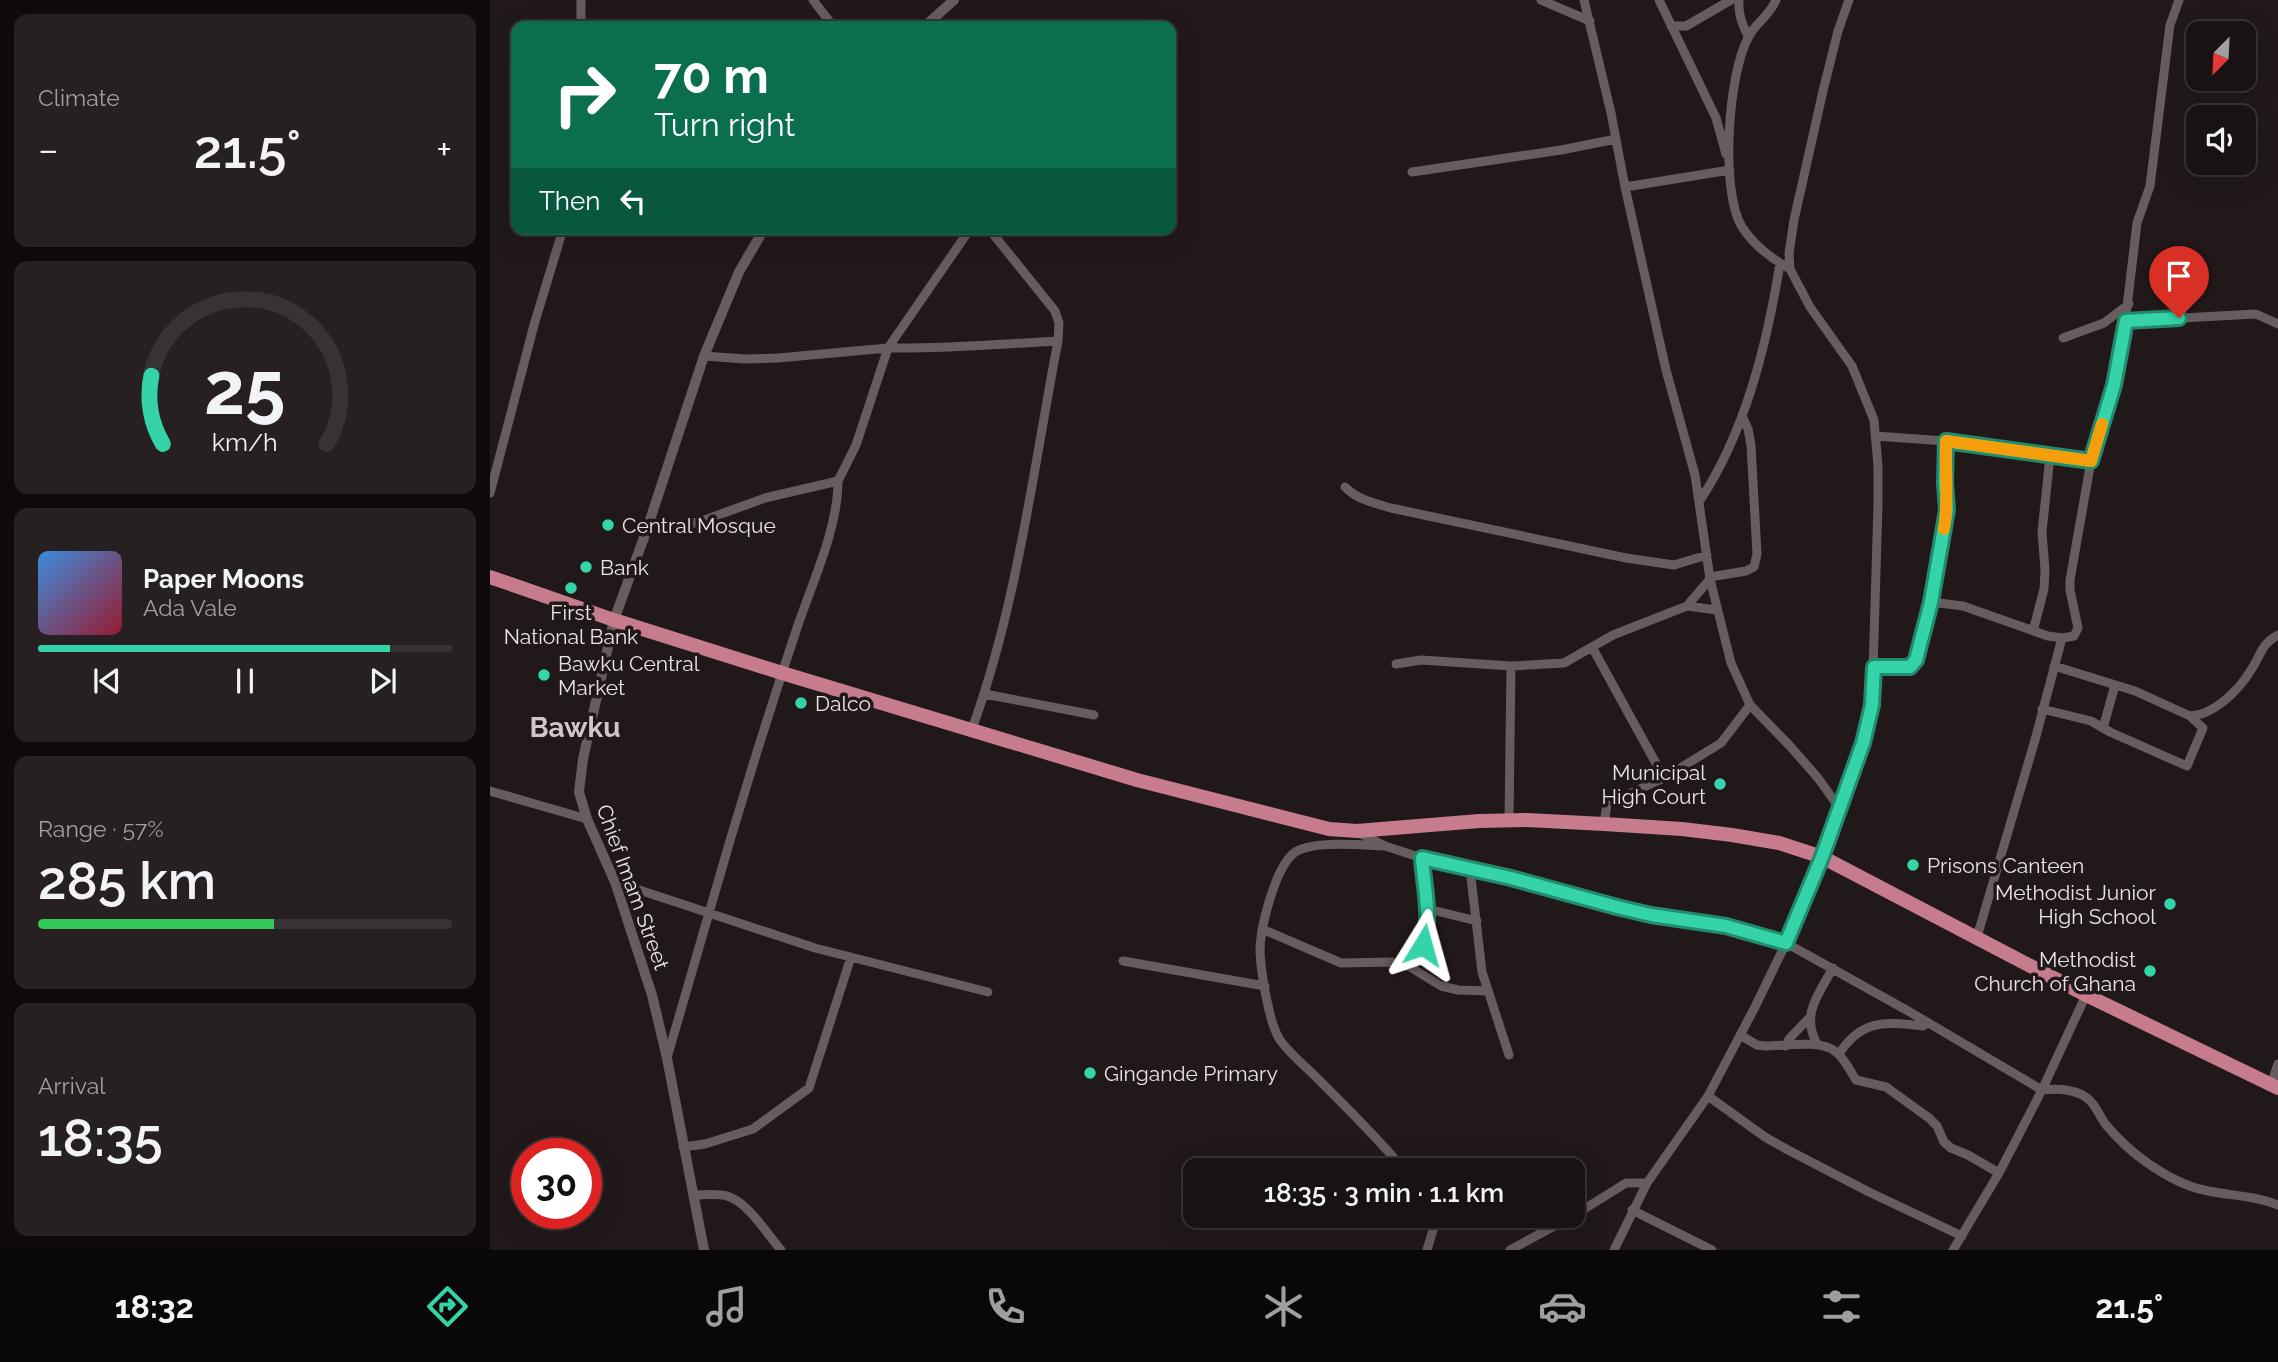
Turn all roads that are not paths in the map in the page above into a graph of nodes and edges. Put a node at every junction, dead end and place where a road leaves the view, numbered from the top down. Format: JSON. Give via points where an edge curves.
{"nodes":[{"id":1,"x":581,"y":0,"type":"edge"},
{"id":2,"x":813,"y":0,"type":"edge"},
{"id":3,"x":954,"y":0,"type":"edge"},
{"id":4,"x":1541,"y":0,"type":"edge"},
{"id":5,"x":1584,"y":0,"type":"edge"},
{"id":6,"x":1658,"y":0,"type":"edge"},
{"id":7,"x":1731,"y":0,"type":"edge"},
{"id":8,"x":1739,"y":0,"type":"edge"},
{"id":9,"x":1776,"y":0,"type":"edge"},
{"id":10,"x":1849,"y":0,"type":"edge"},
{"id":11,"x":2179,"y":0,"type":"edge"},
{"id":12,"x":581,"y":21,"type":"edge"},
{"id":13,"x":829,"y":21,"type":"edge"},
{"id":14,"x":931,"y":21,"type":"edge"},
{"id":15,"x":1590,"y":21,"type":"junction"},
{"id":16,"x":1671,"y":26,"type":"junction"},
{"id":17,"x":1748,"y":36,"type":"junction"},
{"id":18,"x":1616,"y":139,"type":"junction"},
{"id":19,"x":1729,"y":166,"type":"junction"},
{"id":20,"x":1412,"y":172,"type":"dead end"},
{"id":21,"x":1625,"y":187,"type":"junction"},
{"id":22,"x":561,"y":235,"type":"edge"},
{"id":23,"x":761,"y":235,"type":"edge"},
{"id":24,"x":966,"y":235,"type":"edge"},
{"id":25,"x":994,"y":235,"type":"edge"},
{"id":26,"x":1780,"y":263,"type":"junction"},
{"id":27,"x":1790,"y":269,"type":"junction"},
{"id":28,"x":2129,"y":304,"type":"junction"},
{"id":29,"x":2126,"y":321,"type":"junction"},
{"id":30,"x":2278,"y":324,"type":"edge"},
{"id":31,"x":2063,"y":338,"type":"dead end"},
{"id":32,"x":1058,"y":341,"type":"junction"},
{"id":33,"x":888,"y":348,"type":"junction"},
{"id":34,"x":705,"y":356,"type":"junction"},
{"id":35,"x":1742,"y":416,"type":"junction"},
{"id":36,"x":1875,"y":436,"type":"junction"},
{"id":37,"x":1946,"y":441,"type":"junction"},
{"id":38,"x":2050,"y":456,"type":"junction"},
{"id":39,"x":2091,"y":461,"type":"junction"},
{"id":40,"x":838,"y":481,"type":"junction"},
{"id":41,"x":1345,"y":487,"type":"dead end"},
{"id":42,"x":490,"y":493,"type":"edge"},
{"id":43,"x":1699,"y":502,"type":"junction"},
{"id":44,"x":646,"y":532,"type":"junction"},
{"id":45,"x":1707,"y":555,"type":"junction"},
{"id":46,"x":490,"y":577,"type":"edge"},
{"id":47,"x":1710,"y":578,"type":"junction"},
{"id":48,"x":1931,"y":602,"type":"junction"},
{"id":49,"x":1687,"y":606,"type":"junction"},
{"id":50,"x":1717,"y":610,"type":"junction"},
{"id":51,"x":614,"y":620,"type":"junction"},
{"id":52,"x":2033,"y":631,"type":"junction"},
{"id":53,"x":2278,"y":635,"type":"edge"},
{"id":54,"x":2062,"y":638,"type":"junction"},
{"id":55,"x":1592,"y":647,"type":"junction"},
{"id":56,"x":1396,"y":664,"type":"dead end"},
{"id":57,"x":1511,"y":666,"type":"junction"},
{"id":58,"x":2054,"y":666,"type":"junction"},
{"id":59,"x":1874,"y":667,"type":"junction"},
{"id":60,"x":782,"y":673,"type":"junction"},
{"id":61,"x":2115,"y":685,"type":"junction"},
{"id":62,"x":985,"y":694,"type":"junction"},
{"id":63,"x":1749,"y":705,"type":"junction"},
{"id":64,"x":2042,"y":709,"type":"junction"},
{"id":65,"x":1094,"y":715,"type":"dead end"},
{"id":66,"x":2190,"y":716,"type":"junction"},
{"id":67,"x":2103,"y":728,"type":"junction"},
{"id":68,"x":972,"y":729,"type":"junction"},
{"id":69,"x":1664,"y":778,"type":"junction"},
{"id":70,"x":490,"y":791,"type":"edge"},
{"id":71,"x":1840,"y":809,"type":"junction"},
{"id":72,"x":587,"y":819,"type":"junction"},
{"id":73,"x":1509,"y":821,"type":"junction"},
{"id":74,"x":1604,"y":824,"type":"junction"},
{"id":75,"x":1357,"y":831,"type":"junction"},
{"id":76,"x":1385,"y":846,"type":"junction"},
{"id":77,"x":1822,"y":857,"type":"junction"},
{"id":78,"x":1422,"y":858,"type":"junction"},
{"id":79,"x":1470,"y":869,"type":"junction"},
{"id":80,"x":615,"y":882,"type":"junction"},
{"id":81,"x":1428,"y":909,"type":"junction"},
{"id":82,"x":709,"y":913,"type":"junction"},
{"id":83,"x":1477,"y":921,"type":"junction"},
{"id":84,"x":1262,"y":929,"type":"junction"},
{"id":85,"x":1977,"y":937,"type":"junction"},
{"id":86,"x":1786,"y":943,"type":"junction"},
{"id":87,"x":851,"y":957,"type":"junction"},
{"id":88,"x":1123,"y":961,"type":"dead end"},
{"id":89,"x":1409,"y":967,"type":"junction"},
{"id":90,"x":1833,"y":968,"type":"junction"},
{"id":91,"x":1265,"y":986,"type":"junction"},
{"id":92,"x":988,"y":992,"type":"dead end"},
{"id":93,"x":1488,"y":992,"type":"junction"},
{"id":94,"x":2086,"y":995,"type":"junction"},
{"id":95,"x":1810,"y":1017,"type":"junction"},
{"id":96,"x":1927,"y":1022,"type":"junction"},
{"id":97,"x":1740,"y":1035,"type":"junction"},
{"id":98,"x":1817,"y":1044,"type":"junction"},
{"id":99,"x":1786,"y":1046,"type":"junction"},
{"id":100,"x":1839,"y":1054,"type":"junction"},
{"id":101,"x":1510,"y":1055,"type":"dead end"},
{"id":102,"x":667,"y":1058,"type":"junction"},
{"id":103,"x":2278,"y":1064,"type":"edge"},
{"id":104,"x":2274,"y":1087,"type":"edge"},
{"id":105,"x":2042,"y":1090,"type":"junction"},
{"id":106,"x":1708,"y":1096,"type":"junction"},
{"id":107,"x":683,"y":1147,"type":"junction"},
{"id":108,"x":1394,"y":1158,"type":"edge"},
{"id":109,"x":1999,"y":1173,"type":"junction"},
{"id":110,"x":1647,"y":1183,"type":"junction"},
{"id":111,"x":694,"y":1195,"type":"junction"},
{"id":112,"x":2278,"y":1205,"type":"edge"},
{"id":113,"x":1585,"y":1209,"type":"edge"},
{"id":114,"x":1632,"y":1210,"type":"junction"},
{"id":115,"x":1433,"y":1228,"type":"edge"},
{"id":116,"x":1551,"y":1228,"type":"edge"},
{"id":117,"x":1962,"y":1236,"type":"junction"},
{"id":118,"x":704,"y":1250,"type":"edge"},
{"id":119,"x":781,"y":1250,"type":"edge"},
{"id":120,"x":1427,"y":1250,"type":"edge"},
{"id":121,"x":1510,"y":1250,"type":"edge"},
{"id":122,"x":1614,"y":1250,"type":"edge"},
{"id":123,"x":1712,"y":1250,"type":"edge"},
{"id":124,"x":1953,"y":1250,"type":"edge"}],
"edges":[{"from":1,"to":12,"type":"street"},
{"from":2,"to":13,"type":"street"},
{"from":3,"to":14,"type":"street"},
{"from":4,"to":15,"type":"street"},
{"from":5,"to":15,"type":"street"},
{"from":6,"to":16,"type":"street"},
{"from":7,"to":16,"type":"street","via":[[1686,26]]},
{"from":8,"to":17,"type":"street"},
{"from":9,"to":17,"type":"street"},
{"from":10,"to":27,"type":"street","via":[[1794,220]]},
{"from":11,"to":28,"type":"street","via":[[2170,25],[2150,186],[2137,223]]},
{"from":15,"to":18,"type":"street"},
{"from":16,"to":19,"type":"street","via":[[1716,118]]},
{"from":17,"to":19,"type":"street","via":[[1734,82]]},
{"from":18,"to":20,"type":"street"},
{"from":18,"to":21,"type":"street"},
{"from":19,"to":21,"type":"street"},
{"from":19,"to":26,"type":"street","via":[[1741,225]]},
{"from":21,"to":43,"type":"street"},
{"from":22,"to":42,"type":"street"},
{"from":23,"to":34,"type":"street","name":"Chief Imam Street","via":[[739,272]]},
{"from":24,"to":33,"type":"street"},
{"from":25,"to":32,"type":"street","via":[[1055,311]]},
{"from":26,"to":27,"type":"street"},
{"from":26,"to":35,"type":"street","via":[[1769,325]]},
{"from":27,"to":36,"type":"street","via":[[1810,307],[1852,366],[1874,420]]},
{"from":28,"to":29,"type":"street"},
{"from":28,"to":31,"type":"street","via":[[2104,323]]},
{"from":29,"to":30,"type":"street","via":[[2256,314]]},
{"from":29,"to":39,"type":"street","via":[[2114,385]]},
{"from":32,"to":33,"type":"street"},
{"from":32,"to":62,"type":"street","via":[[1014,578]]},
{"from":33,"to":34,"type":"street","via":[[778,358]]},
{"from":33,"to":40,"type":"street","via":[[856,445]]},
{"from":34,"to":44,"type":"street","name":"Chief Imam Street"},
{"from":35,"to":43,"type":"street"},
{"from":35,"to":47,"type":"street","via":[[1751,445],[1757,554],[1754,567]]},
{"from":36,"to":37,"type":"street"},
{"from":36,"to":59,"type":"street"},
{"from":37,"to":38,"type":"street"},
{"from":37,"to":48,"type":"street","via":[[1947,510]]},
{"from":38,"to":39,"type":"street"},
{"from":38,"to":52,"type":"street","via":[[2042,532],[2044,589]]},
{"from":39,"to":54,"type":"street","via":[[2070,580],[2078,628],[2074,636]]},
{"from":40,"to":44,"type":"street","via":[[765,498],[699,522]]},
{"from":40,"to":60,"type":"street","via":[[829,532]]},
{"from":41,"to":45,"type":"street","via":[[1363,500],[1391,509],[1626,558],[1674,565]]},
{"from":43,"to":45,"type":"street"},
{"from":44,"to":51,"type":"street","name":"Chief Imam Street"},
{"from":45,"to":47,"type":"street"},
{"from":46,"to":51,"type":"highway"},
{"from":47,"to":49,"type":"street"},
{"from":47,"to":50,"type":"street"},
{"from":48,"to":52,"type":"street","via":[[1963,606]]},
{"from":48,"to":59,"type":"street","via":[[1914,664]]},
{"from":49,"to":50,"type":"street"},
{"from":49,"to":55,"type":"street"},
{"from":50,"to":63,"type":"street","via":[[1731,663]]},
{"from":51,"to":60,"type":"highway"},
{"from":51,"to":72,"type":"street","name":"Chief Imam Street","via":[[582,763],[579,792]]},
{"from":52,"to":54,"type":"street"},
{"from":53,"to":66,"type":"street","via":[[2266,641],[2238,688],[2200,716]]},
{"from":54,"to":58,"type":"street"},
{"from":55,"to":57,"type":"street","via":[[1564,663]]},
{"from":55,"to":69,"type":"street"},
{"from":56,"to":57,"type":"street","via":[[1421,660]]},
{"from":57,"to":73,"type":"street"},
{"from":58,"to":61,"type":"street"},
{"from":58,"to":64,"type":"street"},
{"from":59,"to":71,"type":"street","via":[[1863,743]]},
{"from":60,"to":68,"type":"highway"},
{"from":60,"to":82,"type":"street"},
{"from":61,"to":66,"type":"street"},
{"from":61,"to":67,"type":"street"},
{"from":62,"to":65,"type":"street"},
{"from":62,"to":68,"type":"street"},
{"from":63,"to":69,"type":"street","via":[[1721,743]]},
{"from":63,"to":71,"type":"street","via":[[1790,745]]},
{"from":64,"to":67,"type":"street"},
{"from":64,"to":85,"type":"street"},
{"from":66,"to":67,"type":"street","via":[[2203,728],[2187,766]]},
{"from":68,"to":75,"type":"highway","via":[[1221,803],[1329,829]]},
{"from":69,"to":74,"type":"street","via":[[1606,804]]},
{"from":70,"to":72,"type":"street"},
{"from":71,"to":77,"type":"street"},
{"from":72,"to":80,"type":"street","name":"Chief Imam Street"},
{"from":73,"to":74,"type":"highway"},
{"from":73,"to":75,"type":"highway"},
{"from":74,"to":77,"type":"highway","via":[[1732,835]]},
{"from":75,"to":76,"type":"street"},
{"from":76,"to":78,"type":"street"},
{"from":76,"to":84,"type":"street","via":[[1313,846],[1294,852],[1284,865]]},
{"from":77,"to":85,"type":"highway"},
{"from":77,"to":86,"type":"street"},
{"from":78,"to":79,"type":"street"},
{"from":78,"to":81,"type":"street"},
{"from":79,"to":83,"type":"street"},
{"from":79,"to":86,"type":"street","via":[[1651,915],[1726,926]]},
{"from":80,"to":82,"type":"street"},
{"from":80,"to":102,"type":"street","name":"Chief Imam Street"},
{"from":81,"to":83,"type":"street"},
{"from":81,"to":89,"type":"street","via":[[1423,945]]},
{"from":82,"to":87,"type":"street"},
{"from":82,"to":102,"type":"street"},
{"from":83,"to":93,"type":"street","via":[[1479,957]]},
{"from":84,"to":89,"type":"street","via":[[1341,963],[1393,962]]},
{"from":84,"to":91,"type":"street"},
{"from":85,"to":94,"type":"highway"},
{"from":86,"to":90,"type":"street"},
{"from":86,"to":97,"type":"street"},
{"from":87,"to":92,"type":"street"},
{"from":87,"to":107,"type":"street","via":[[809,1088],[753,1129]]},
{"from":88,"to":91,"type":"street"},
{"from":89,"to":93,"type":"street","via":[[1441,986]]},
{"from":90,"to":95,"type":"street"},
{"from":90,"to":96,"type":"street"},
{"from":91,"to":108,"type":"street","via":[[1279,1039]]},
{"from":93,"to":101,"type":"street"},
{"from":94,"to":104,"type":"highway"},
{"from":94,"to":105,"type":"street"},
{"from":95,"to":98,"type":"street"},
{"from":95,"to":99,"type":"street"},
{"from":96,"to":100,"type":"street","via":[[1923,1026],[1870,1025],[1853,1036]]},
{"from":96,"to":105,"type":"street"},
{"from":97,"to":99,"type":"street","via":[[1757,1045]]},
{"from":97,"to":106,"type":"street"},
{"from":98,"to":99,"type":"street"},
{"from":98,"to":100,"type":"street"},
{"from":100,"to":109,"type":"street","via":[[1856,1080],[1892,1091],[1929,1118],[1951,1148]]},
{"from":102,"to":107,"type":"street","name":"Chief Imam Street"},
{"from":103,"to":104,"type":"street"},
{"from":105,"to":109,"type":"street"},
{"from":105,"to":112,"type":"street","via":[[2084,1096],[2105,1125],[2135,1153],[2189,1186]]},
{"from":106,"to":110,"type":"street"},
{"from":106,"to":117,"type":"street","via":[[1776,1143]]},
{"from":107,"to":111,"type":"street","name":"Chief Imam Street"},
{"from":109,"to":117,"type":"street"},
{"from":110,"to":113,"type":"street","via":[[1626,1183]]},
{"from":110,"to":114,"type":"street"},
{"from":111,"to":118,"type":"street","name":"Chief Imam Street"},
{"from":111,"to":119,"type":"street","via":[[736,1199]]},
{"from":114,"to":122,"type":"street"},
{"from":114,"to":123,"type":"street"},
{"from":115,"to":120,"type":"street"},
{"from":116,"to":121,"type":"street"},
{"from":117,"to":124,"type":"street"}]}
